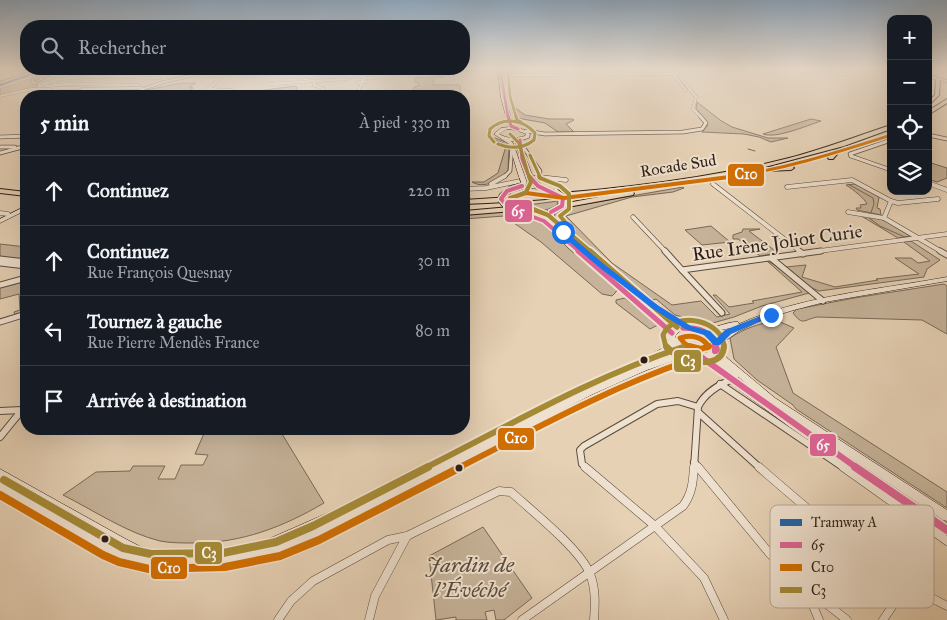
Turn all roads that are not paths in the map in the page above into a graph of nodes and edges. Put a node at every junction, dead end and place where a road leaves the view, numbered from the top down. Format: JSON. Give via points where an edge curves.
{"nodes":[{"id":1,"x":502,"y":98,"type":"edge"},
{"id":2,"x":692,"y":98,"type":"edge"},
{"id":3,"x":696,"y":98,"type":"edge"},
{"id":4,"x":941,"y":98,"type":"edge"},
{"id":5,"x":503,"y":102,"type":"junction"},
{"id":6,"x":695,"y":102,"type":"junction"},
{"id":7,"x":947,"y":102,"type":"edge"},
{"id":8,"x":930,"y":105,"type":"edge"},
{"id":9,"x":932,"y":111,"type":"edge"},
{"id":10,"x":887,"y":127,"type":"edge"},
{"id":11,"x":503,"y":129,"type":"junction"},
{"id":12,"x":518,"y":129,"type":"junction"},
{"id":13,"x":887,"y":133,"type":"edge"},
{"id":14,"x":526,"y":134,"type":"junction"},
{"id":15,"x":0,"y":136,"type":"edge"},
{"id":16,"x":20,"y":136,"type":"edge"},
{"id":17,"x":932,"y":136,"type":"edge"},
{"id":18,"x":505,"y":139,"type":"junction"},
{"id":19,"x":870,"y":139,"type":"junction"},
{"id":20,"x":947,"y":139,"type":"edge"},
{"id":21,"x":519,"y":140,"type":"junction"},
{"id":22,"x":887,"y":141,"type":"edge"},
{"id":23,"x":512,"y":146,"type":"junction"},
{"id":24,"x":0,"y":147,"type":"edge"},
{"id":25,"x":20,"y":147,"type":"joint"},
{"id":26,"x":0,"y":153,"type":"edge"},
{"id":27,"x":831,"y":158,"type":"dead end"},
{"id":28,"x":791,"y":168,"type":"dead end"},
{"id":29,"x":751,"y":169,"type":"junction"},
{"id":30,"x":887,"y":169,"type":"edge"},
{"id":31,"x":539,"y":177,"type":"junction"},
{"id":32,"x":502,"y":179,"type":"junction"},
{"id":33,"x":566,"y":180,"type":"dead end"},
{"id":34,"x":692,"y":182,"type":"junction"},
{"id":35,"x":510,"y":183,"type":"junction"},
{"id":36,"x":713,"y":184,"type":"dead end"},
{"id":37,"x":932,"y":184,"type":"edge"},
{"id":38,"x":522,"y":186,"type":"junction"},
{"id":39,"x":539,"y":186,"type":"junction"},
{"id":40,"x":787,"y":188,"type":"dead end"},
{"id":41,"x":470,"y":189,"type":"edge"},
{"id":42,"x":476,"y":189,"type":"junction"},
{"id":43,"x":947,"y":190,"type":"edge"},
{"id":44,"x":0,"y":191,"type":"edge"},
{"id":45,"x":556,"y":192,"type":"junction"},
{"id":46,"x":20,"y":193,"type":"edge"},
{"id":47,"x":0,"y":196,"type":"edge"},
{"id":48,"x":502,"y":196,"type":"junction"},
{"id":49,"x":938,"y":199,"type":"dead end"},
{"id":50,"x":470,"y":200,"type":"edge"},
{"id":51,"x":470,"y":200,"type":"edge"},
{"id":52,"x":20,"y":202,"type":"edge"},
{"id":53,"x":891,"y":202,"type":"junction"},
{"id":54,"x":563,"y":204,"type":"junction"},
{"id":55,"x":470,"y":206,"type":"edge"},
{"id":56,"x":20,"y":207,"type":"edge"},
{"id":57,"x":508,"y":207,"type":"junction"},
{"id":58,"x":20,"y":208,"type":"edge"},
{"id":59,"x":470,"y":211,"type":"edge"},
{"id":60,"x":551,"y":212,"type":"junction"},
{"id":61,"x":848,"y":212,"type":"dead end"},
{"id":62,"x":0,"y":213,"type":"edge"},
{"id":63,"x":8,"y":214,"type":"junction"},
{"id":64,"x":530,"y":214,"type":"junction"},
{"id":65,"x":633,"y":217,"type":"dead end"},
{"id":66,"x":884,"y":218,"type":"junction"},
{"id":67,"x":0,"y":220,"type":"edge"},
{"id":68,"x":947,"y":234,"type":"edge"},
{"id":69,"x":919,"y":238,"type":"junction"},
{"id":70,"x":803,"y":254,"type":"junction"},
{"id":71,"x":946,"y":254,"type":"edge"},
{"id":72,"x":770,"y":258,"type":"junction"},
{"id":73,"x":0,"y":261,"type":"edge"},
{"id":74,"x":20,"y":263,"type":"edge"},
{"id":75,"x":682,"y":270,"type":"junction"},
{"id":76,"x":20,"y":280,"type":"edge"},
{"id":77,"x":947,"y":280,"type":"edge"},
{"id":78,"x":0,"y":285,"type":"edge"},
{"id":79,"x":821,"y":299,"type":"junction"},
{"id":80,"x":722,"y":313,"type":"dead end"},
{"id":81,"x":20,"y":316,"type":"edge"},
{"id":82,"x":0,"y":322,"type":"edge"},
{"id":83,"x":688,"y":328,"type":"junction"},
{"id":84,"x":702,"y":331,"type":"junction"},
{"id":85,"x":672,"y":338,"type":"junction"},
{"id":86,"x":716,"y":349,"type":"junction"},
{"id":87,"x":685,"y":354,"type":"junction"},
{"id":88,"x":701,"y":357,"type":"junction"},
{"id":89,"x":725,"y":378,"type":"junction"},
{"id":90,"x":20,"y":410,"type":"edge"},
{"id":91,"x":698,"y":410,"type":"junction"},
{"id":92,"x":0,"y":411,"type":"edge"},
{"id":93,"x":20,"y":414,"type":"edge"},
{"id":94,"x":0,"y":437,"type":"edge"},
{"id":95,"x":694,"y":461,"type":"junction"},
{"id":96,"x":0,"y":473,"type":"edge"},
{"id":97,"x":0,"y":486,"type":"edge"},
{"id":98,"x":803,"y":505,"type":"edge"},
{"id":99,"x":896,"y":505,"type":"edge"},
{"id":100,"x":911,"y":505,"type":"edge"},
{"id":101,"x":930,"y":505,"type":"edge"},
{"id":102,"x":934,"y":507,"type":"edge"},
{"id":103,"x":947,"y":516,"type":"edge"},
{"id":104,"x":934,"y":521,"type":"edge"},
{"id":105,"x":654,"y":526,"type":"junction"},
{"id":106,"x":947,"y":530,"type":"edge"},
{"id":107,"x":934,"y":532,"type":"edge"},
{"id":108,"x":407,"y":536,"type":"junction"},
{"id":109,"x":947,"y":541,"type":"edge"},
{"id":110,"x":770,"y":554,"type":"edge"},
{"id":111,"x":246,"y":555,"type":"junction"},
{"id":112,"x":176,"y":562,"type":"junction"},
{"id":113,"x":590,"y":570,"type":"junction"},
{"id":114,"x":934,"y":599,"type":"edge"},
{"id":115,"x":947,"y":606,"type":"edge"},
{"id":116,"x":814,"y":608,"type":"edge"},
{"id":117,"x":832,"y":608,"type":"edge"},
{"id":118,"x":891,"y":608,"type":"edge"},
{"id":119,"x":278,"y":620,"type":"edge"},
{"id":120,"x":369,"y":620,"type":"edge"},
{"id":121,"x":522,"y":620,"type":"edge"},
{"id":122,"x":594,"y":620,"type":"edge"},
{"id":123,"x":724,"y":620,"type":"edge"},
{"id":124,"x":819,"y":620,"type":"edge"},
{"id":125,"x":847,"y":620,"type":"edge"},
{"id":126,"x":882,"y":620,"type":"edge"}],
"edges":[{"from":1,"to":5,"type":"main road"},
{"from":2,"to":6,"type":"street"},
{"from":3,"to":6,"type":"street"},
{"from":4,"to":8,"type":"highway"},
{"from":5,"to":11,"type":"main road","via":[[507,126]]},
{"from":5,"to":12,"type":"main road","via":[[511,126]]},
{"from":6,"to":14,"type":"street","via":[[693,109],[706,123],[704,128],[696,131]]},
{"from":7,"to":9,"type":"highway"},
{"from":10,"to":29,"type":"highway","name":"Rocade Sud"},
{"from":11,"to":12,"type":"main road"},
{"from":11,"to":18,"type":"main road","via":[[496,134]]},
{"from":12,"to":14,"type":"main road"},
{"from":13,"to":19,"type":"highway","name":"Rocade Sud"},
{"from":14,"to":21,"type":"main road"},
{"from":15,"to":16,"type":"street"},
{"from":17,"to":20,"type":"street"},
{"from":18,"to":21,"type":"main road"},
{"from":18,"to":23,"type":"main road"},
{"from":19,"to":27,"type":"highway","via":[[836,152]]},
{"from":19,"to":29,"type":"highway","name":"Rocade Sud"},
{"from":21,"to":31,"type":"street","via":[[540,171]]},
{"from":21,"to":39,"type":"main road","bridge":true,"via":[[530,177]]},
{"from":22,"to":30,"type":"street","via":[[850,154]]},
{"from":23,"to":32,"type":"street","via":[[511,167]]},
{"from":23,"to":38,"type":"main road","bridge":true,"via":[[524,182]]},
{"from":24,"to":25,"type":"street"},
{"from":25,"to":26,"type":"street"},
{"from":28,"to":29,"type":"highway"},
{"from":29,"to":34,"type":"highway","name":"Rocade Sud"},
{"from":29,"to":45,"type":"highway"},
{"from":29,"to":50,"type":"highway","name":"Rocade Sud","via":[[630,187]]},
{"from":31,"to":33,"type":"street"},
{"from":31,"to":35,"type":"street"},
{"from":32,"to":35,"type":"street"},
{"from":32,"to":42,"type":"street"},
{"from":34,"to":54,"type":"highway"},
{"from":34,"to":55,"type":"highway","name":"Rocade Sud"},
{"from":35,"to":42,"type":"street"},
{"from":36,"to":70,"type":"street"},
{"from":37,"to":43,"type":"street"},
{"from":38,"to":39,"type":"main road","bridge":true},
{"from":38,"to":48,"type":"main road","bridge":true},
{"from":39,"to":45,"type":"main road"},
{"from":40,"to":53,"type":"street","via":[[852,180]]},
{"from":41,"to":42,"type":"street"},
{"from":44,"to":46,"type":"highway"},
{"from":45,"to":54,"type":"main road","bridge":true,"via":[[562,196]]},
{"from":47,"to":52,"type":"highway"},
{"from":48,"to":51,"type":"highway"},
{"from":48,"to":57,"type":"main road","bridge":true},
{"from":49,"to":53,"type":"street"},
{"from":53,"to":66,"type":"street"},
{"from":54,"to":60,"type":"main road"},
{"from":56,"to":63,"type":"main road"},
{"from":57,"to":59,"type":"highway"},
{"from":57,"to":64,"type":"main road"},
{"from":58,"to":67,"type":"main road"},
{"from":60,"to":64,"type":"main road"},
{"from":60,"to":83,"type":"main road","via":[[552,219],[563,232],[595,261]]},
{"from":61,"to":66,"type":"street"},
{"from":62,"to":63,"type":"street"},
{"from":63,"to":67,"type":"main road"},
{"from":64,"to":85,"type":"main road","via":[[544,221]]},
{"from":65,"to":75,"type":"street","name":"Rue Irène Joliot Curie"},
{"from":66,"to":69,"type":"street"},
{"from":68,"to":69,"type":"street","name":"Rue Irène Joliot Curie"},
{"from":69,"to":70,"type":"street","name":"Rue Irène Joliot Curie"},
{"from":69,"to":71,"type":"street"},
{"from":70,"to":72,"type":"street","name":"Rue Irène Joliot Curie"},
{"from":72,"to":75,"type":"street","name":"Rue Irène Joliot Curie"},
{"from":72,"to":79,"type":"street"},
{"from":73,"to":74,"type":"street"},
{"from":75,"to":80,"type":"street"},
{"from":76,"to":78,"type":"street"},
{"from":77,"to":79,"type":"main road"},
{"from":79,"to":84,"type":"main road","via":[[778,308],[727,327]]},
{"from":79,"to":86,"type":"main road","via":[[728,332]]},
{"from":81,"to":82,"type":"street"},
{"from":83,"to":84,"type":"main road"},
{"from":83,"to":85,"type":"main road","via":[[676,330]]},
{"from":84,"to":86,"type":"main road","via":[[711,336]]},
{"from":85,"to":87,"type":"main road"},
{"from":85,"to":111,"type":"main road","via":[[666,350],[645,362],[334,516]]},
{"from":86,"to":88,"type":"main road"},
{"from":86,"to":89,"type":"main road","via":[[724,360]]},
{"from":87,"to":88,"type":"main road"},
{"from":87,"to":111,"type":"main road","via":[[604,386],[316,533],[278,549]]},
{"from":88,"to":89,"type":"main road"},
{"from":89,"to":91,"type":"street","via":[[701,401]]},
{"from":89,"to":99,"type":"street"},
{"from":89,"to":100,"type":"main road"},
{"from":89,"to":101,"type":"main road","via":[[772,400]]},
{"from":90,"to":92,"type":"street"},
{"from":91,"to":95,"type":"street"},
{"from":91,"to":98,"type":"street"},
{"from":91,"to":105,"type":"street","via":[[681,401],[668,400],[580,450],[582,464]]},
{"from":93,"to":94,"type":"street"},
{"from":95,"to":105,"type":"street","via":[[689,498]]},
{"from":95,"to":110,"type":"street"},
{"from":96,"to":112,"type":"main road","via":[[125,545],[147,555]]},
{"from":97,"to":112,"type":"main road","via":[[121,555],[150,562]]},
{"from":102,"to":103,"type":"main road"},
{"from":104,"to":106,"type":"main road"},
{"from":105,"to":113,"type":"street"},
{"from":105,"to":123,"type":"street","via":[[704,578]]},
{"from":107,"to":109,"type":"street"},
{"from":108,"to":113,"type":"street","via":[[499,491],[511,492]]},
{"from":108,"to":119,"type":"street","via":[[388,540],[313,581],[291,601]]},
{"from":108,"to":120,"type":"street","via":[[375,596]]},
{"from":111,"to":112,"type":"main road","via":[[224,560]]},
{"from":113,"to":121,"type":"street"},
{"from":113,"to":122,"type":"street","via":[[594,581]]},
{"from":114,"to":115,"type":"street"},
{"from":116,"to":124,"type":"street"},
{"from":117,"to":125,"type":"street"},
{"from":118,"to":126,"type":"street"}]}
